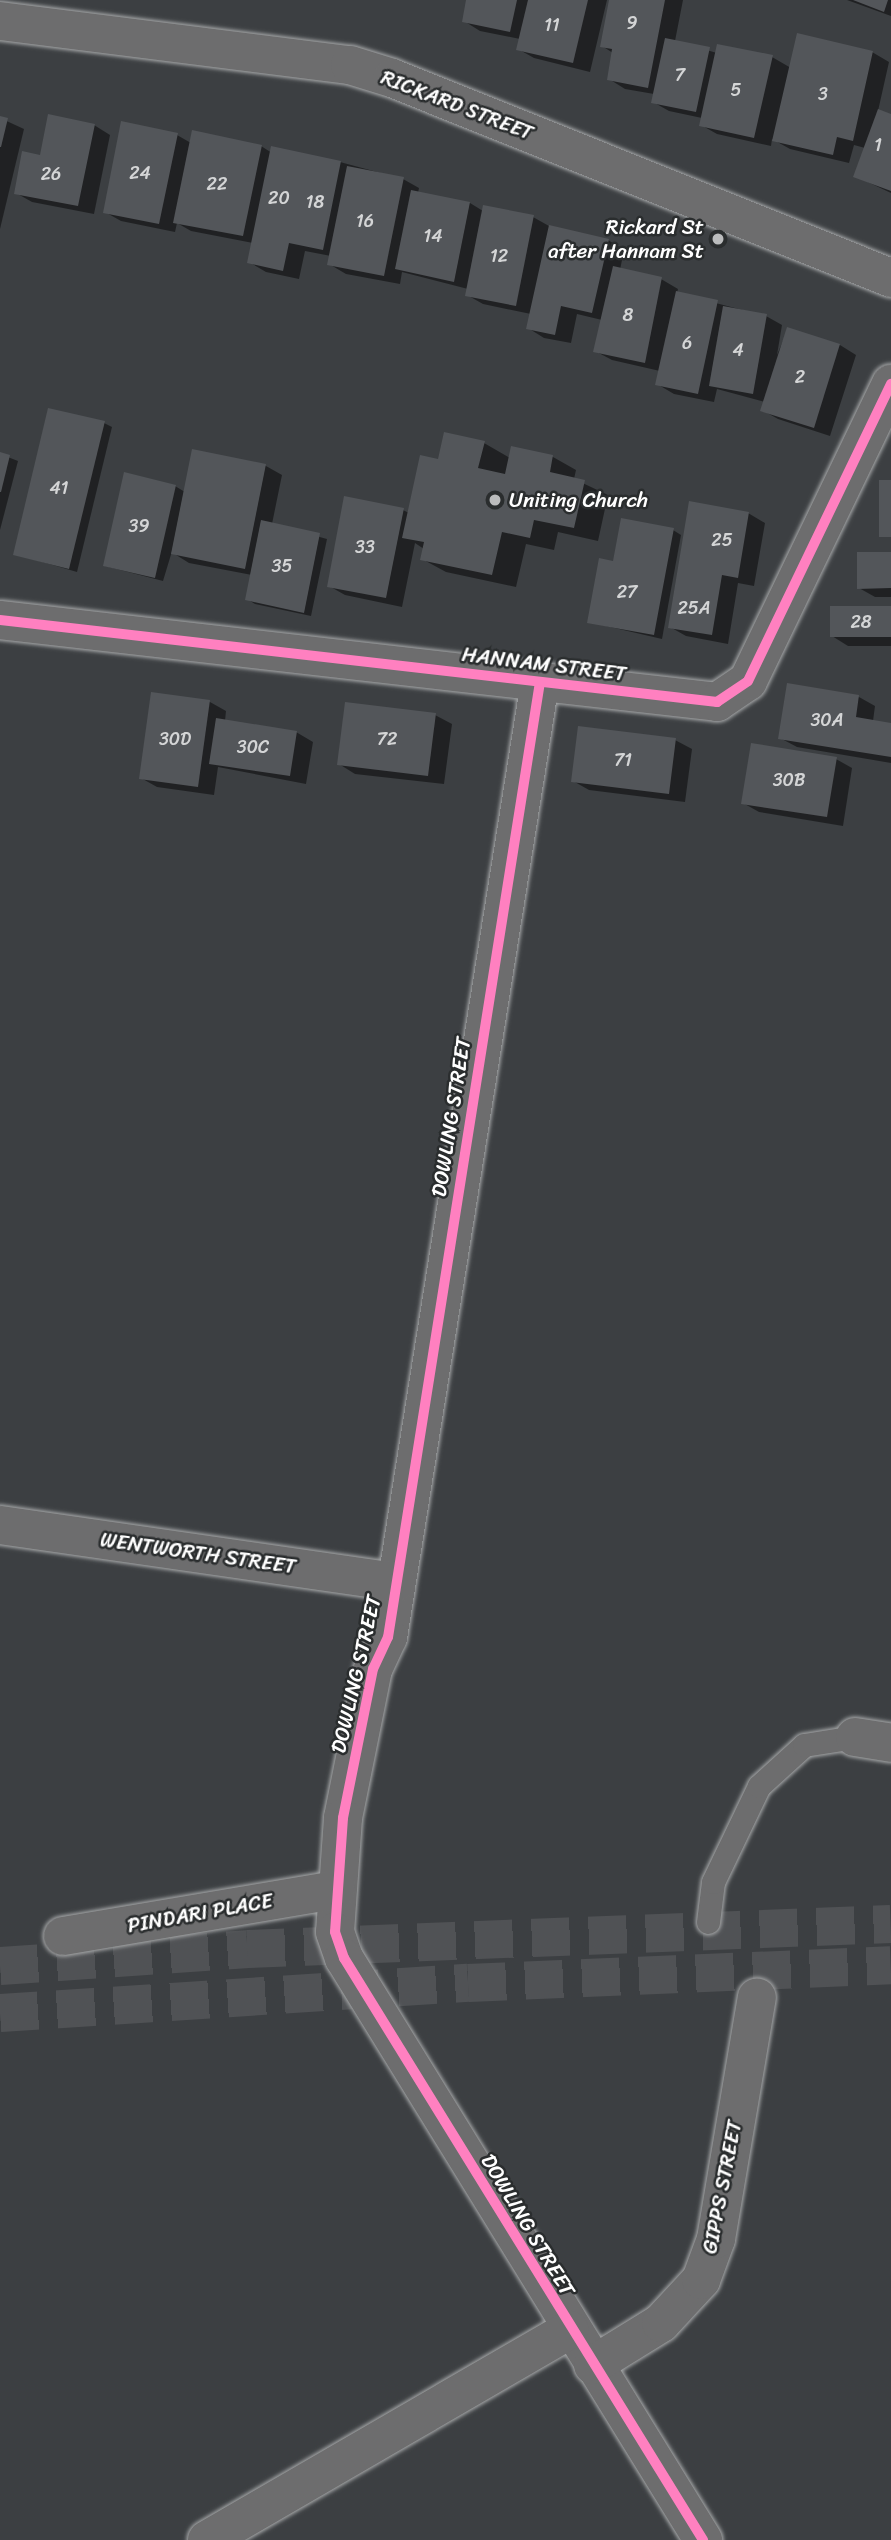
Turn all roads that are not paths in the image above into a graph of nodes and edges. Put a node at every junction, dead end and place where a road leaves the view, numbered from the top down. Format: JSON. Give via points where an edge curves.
{"nodes":[{"id":1,"x":8,"y":14,"type":"edge"},
{"id":2,"x":891,"y":278,"type":"edge"},
{"id":3,"x":891,"y":384,"type":"edge"},
{"id":4,"x":0,"y":620,"type":"edge"},
{"id":5,"x":540,"y":682,"type":"junction"},
{"id":6,"x":0,"y":1525,"type":"edge"},
{"id":7,"x":396,"y":1582,"type":"junction"},
{"id":8,"x":873,"y":1740,"type":"edge"},
{"id":9,"x":337,"y":1890,"type":"junction"},
{"id":10,"x":708,"y":1922,"type":"dead end"},
{"id":11,"x":63,"y":1936,"type":"dead end"},
{"id":12,"x":757,"y":1997,"type":"dead end"},
{"id":13,"x":569,"y":2330,"type":"junction"},
{"id":14,"x":593,"y":2365,"type":"junction"},
{"id":15,"x":207,"y":2540,"type":"edge"},
{"id":16,"x":703,"y":2540,"type":"edge"}],
"edges":[{"from":1,"to":2,"type":"street","name":"RICKARD STREET","via":[[350,65]]},
{"from":3,"to":5,"type":"street","name":"HANNAM STREET","via":[[739,692],[727,700],[705,703]]},
{"from":4,"to":5,"type":"street","name":"HANNAM STREET"},
{"from":5,"to":7,"type":"street","name":"DOWLING STREET"},
{"from":6,"to":7,"type":"street","name":"WENTWORTH STREET"},
{"from":7,"to":9,"type":"street","name":"DOWLING STREET","via":[[388,1637],[373,1669],[343,1818]]},
{"from":8,"to":10,"type":"lane","via":[[804,1745],[759,1786],[713,1882]]},
{"from":9,"to":11,"type":"street","name":"PINDARI PLACE"},
{"from":9,"to":13,"type":"street","name":"DOWLING STREET","via":[[335,1932],[344,1958]]},
{"from":12,"to":14,"type":"street","name":"GIPPS STREET","via":[[716,2239],[701,2280],[661,2323]]},
{"from":13,"to":14,"type":"street","name":"DOWLING STREET"},
{"from":13,"to":15,"type":"street"},
{"from":14,"to":16,"type":"street","name":"DOWLING STREET"}]}
